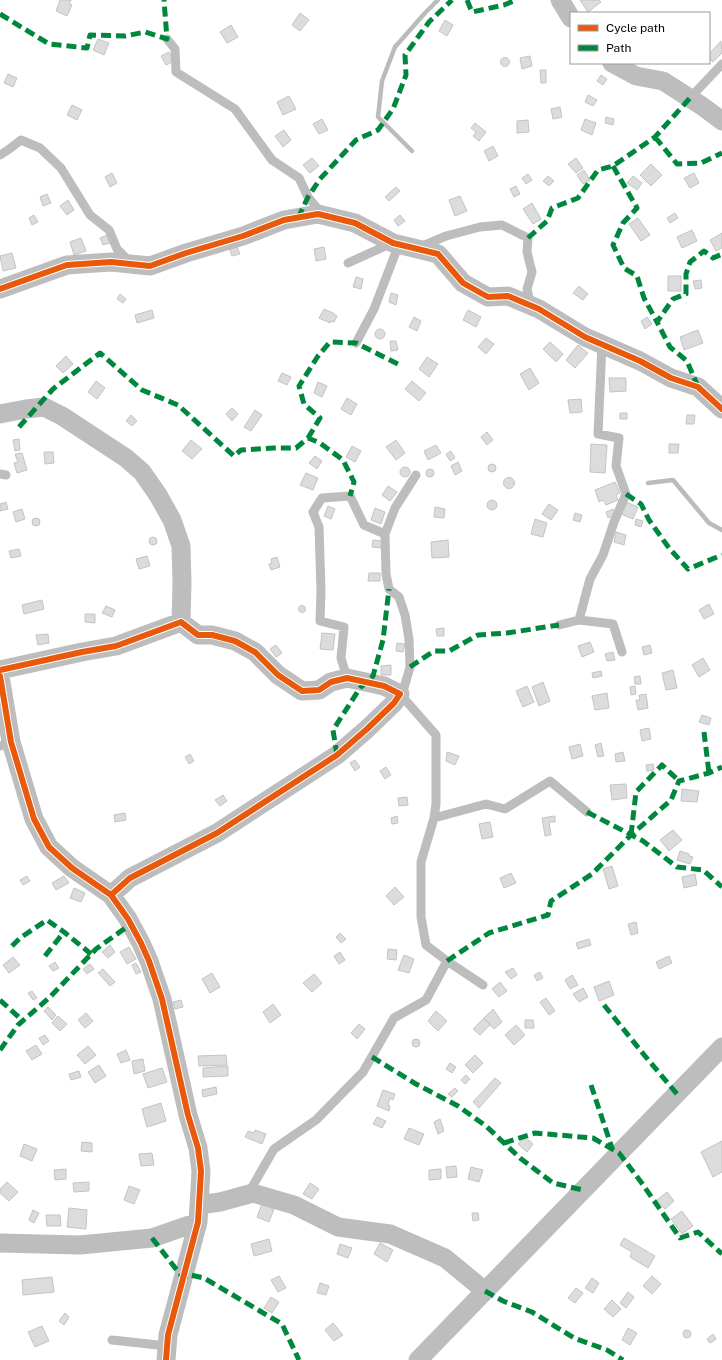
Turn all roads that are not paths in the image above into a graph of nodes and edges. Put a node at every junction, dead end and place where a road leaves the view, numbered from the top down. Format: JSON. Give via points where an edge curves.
{"nodes":[{"id":1,"x":560,"y":0,"type":"edge"},
{"id":2,"x":570,"y":16,"type":"edge"},
{"id":3,"x":167,"y":39,"type":"dead end"},
{"id":4,"x":614,"y":64,"type":"edge"},
{"id":5,"x":722,"y":64,"type":"edge"},
{"id":6,"x":690,"y":98,"type":"junction"},
{"id":7,"x":722,"y":121,"type":"edge"},
{"id":8,"x":0,"y":155,"type":"edge"},
{"id":9,"x":322,"y":215,"type":"junction"},
{"id":10,"x":403,"y":245,"type":"junction"},
{"id":11,"x":348,"y":263,"type":"dead end"},
{"id":12,"x":132,"y":264,"type":"junction"},
{"id":13,"x":0,"y":289,"type":"edge"},
{"id":14,"x":530,"y":306,"type":"junction"},
{"id":15,"x":356,"y":343,"type":"dead end"},
{"id":16,"x":602,"y":344,"type":"junction"},
{"id":17,"x":722,"y":409,"type":"edge"},
{"id":18,"x":0,"y":414,"type":"edge"},
{"id":19,"x":416,"y":475,"type":"dead end"},
{"id":20,"x":385,"y":534,"type":"junction"},
{"id":21,"x":579,"y":620,"type":"junction"},
{"id":22,"x":181,"y":622,"type":"junction"},
{"id":23,"x":559,"y":626,"type":"dead end"},
{"id":24,"x":622,"y":652,"type":"dead end"},
{"id":25,"x":0,"y":670,"type":"edge"},
{"id":26,"x":0,"y":676,"type":"edge"},
{"id":27,"x":347,"y":678,"type":"junction"},
{"id":28,"x":400,"y":694,"type":"junction"},
{"id":29,"x":6,"y":744,"type":"edge"},
{"id":30,"x":587,"y":812,"type":"dead end"},
{"id":31,"x":434,"y":818,"type":"junction"},
{"id":32,"x":111,"y":895,"type":"junction"},
{"id":33,"x":447,"y":961,"type":"junction"},
{"id":34,"x":483,"y":985,"type":"dead end"},
{"id":35,"x":722,"y":1047,"type":"edge"},
{"id":36,"x":248,"y":1195,"type":"junction"},
{"id":37,"x":198,"y":1214,"type":"junction"},
{"id":38,"x":0,"y":1243,"type":"edge"},
{"id":39,"x":485,"y":1291,"type":"junction"},
{"id":40,"x":112,"y":1340,"type":"dead end"},
{"id":41,"x":166,"y":1353,"type":"edge"},
{"id":42,"x":418,"y":1360,"type":"edge"}],
"edges":[{"from":1,"to":2,"type":"street"},
{"from":3,"to":9,"type":"lane","via":[[175,49],[176,72],[235,109],[272,160],[299,178],[308,197]]},
{"from":4,"to":6,"type":"street","via":[[636,76],[663,81]]},
{"from":5,"to":6,"type":"lane"},
{"from":6,"to":7,"type":"street"},
{"from":8,"to":12,"type":"lane","via":[[21,140],[40,148],[61,168],[90,215],[110,230],[117,249]]},
{"from":9,"to":10,"type":"street","via":[[355,223]]},
{"from":9,"to":12,"type":"street","via":[[284,220],[150,266]]},
{"from":10,"to":11,"type":"lane"},
{"from":10,"to":14,"type":"street","via":[[438,254],[463,283],[488,297],[508,296]]},
{"from":10,"to":14,"type":"lane","via":[[480,227],[502,225],[528,238],[527,252],[532,272],[527,289]]},
{"from":10,"to":15,"type":"lane"},
{"from":12,"to":13,"type":"street","via":[[111,262],[67,265]]},
{"from":14,"to":16,"type":"street"},
{"from":16,"to":17,"type":"street","via":[[671,378],[698,386]]},
{"from":16,"to":21,"type":"lane","via":[[598,434],[619,438],[616,466],[626,494],[603,555],[590,579]]},
{"from":18,"to":22,"type":"street","via":[[44,407],[120,454],[142,472],[172,520],[181,546]]},
{"from":19,"to":20,"type":"lane","via":[[396,508]]},
{"from":20,"to":27,"type":"lane","via":[[364,525],[350,496],[322,498],[313,512],[319,526],[320,621],[344,627],[341,658]]},
{"from":20,"to":28,"type":"lane","via":[[386,574],[390,589],[399,596],[409,639],[410,667]]},
{"from":21,"to":23,"type":"lane"},
{"from":21,"to":24,"type":"lane","via":[[613,624]]},
{"from":22,"to":25,"type":"street","via":[[116,646]]},
{"from":22,"to":27,"type":"street","via":[[198,635],[235,640],[255,652],[278,675],[302,691],[319,690],[332,682]]},
{"from":26,"to":29,"type":"street"},
{"from":27,"to":28,"type":"street","via":[[384,686]]},
{"from":28,"to":31,"type":"lane","via":[[436,735]]},
{"from":28,"to":32,"type":"street","via":[[394,703],[337,755],[217,833],[130,878]]},
{"from":29,"to":32,"type":"street","via":[[34,819],[49,847],[72,868]]},
{"from":30,"to":31,"type":"lane","via":[[550,781],[505,809],[486,804]]},
{"from":31,"to":33,"type":"lane","via":[[422,862],[421,917],[426,945]]},
{"from":32,"to":37,"type":"street","via":[[141,943],[162,999],[198,1148],[201,1171]]},
{"from":33,"to":34,"type":"lane"},
{"from":33,"to":36,"type":"lane","via":[[426,1000],[394,1018],[363,1072],[316,1120],[274,1149]]},
{"from":35,"to":39,"type":"street"},
{"from":36,"to":37,"type":"street","via":[[220,1202]]},
{"from":36,"to":39,"type":"street","via":[[253,1193],[294,1205],[338,1227],[390,1234],[445,1258]]},
{"from":37,"to":38,"type":"street","via":[[152,1238],[80,1245]]},
{"from":37,"to":41,"type":"street"},
{"from":39,"to":42,"type":"street"},
{"from":40,"to":41,"type":"lane"}]}
